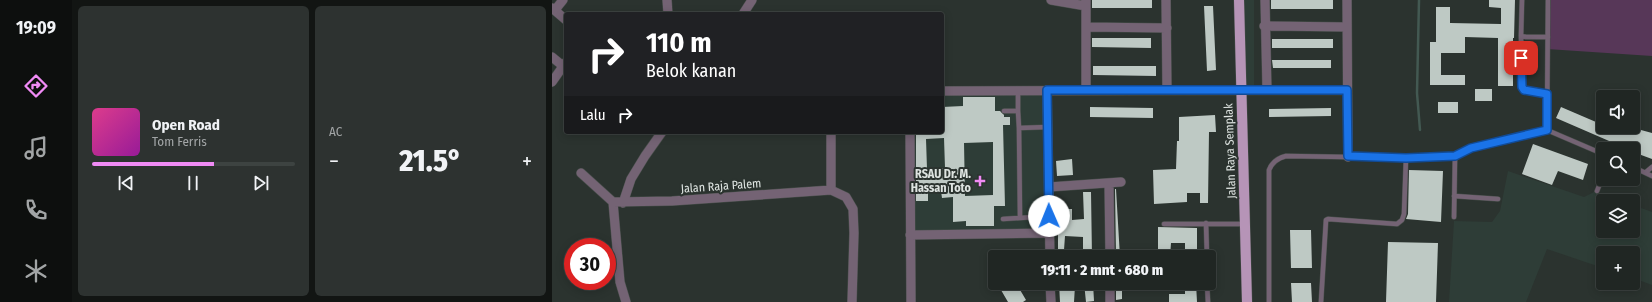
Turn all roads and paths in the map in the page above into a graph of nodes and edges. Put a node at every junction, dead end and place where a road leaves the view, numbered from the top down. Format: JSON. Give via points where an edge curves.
{"nodes":[{"id":1,"x":563,"y":0,"type":"edge"},
{"id":2,"x":667,"y":0,"type":"edge"},
{"id":3,"x":752,"y":0,"type":"edge"},
{"id":4,"x":1051,"y":0,"type":"edge"},
{"id":5,"x":1166,"y":0,"type":"edge"},
{"id":6,"x":1239,"y":0,"type":"edge"},
{"id":7,"x":1265,"y":0,"type":"edge"},
{"id":8,"x":1347,"y":0,"type":"edge"},
{"id":9,"x":1522,"y":0,"type":"edge"},
{"id":10,"x":1548,"y":0,"type":"edge"},
{"id":11,"x":1086,"y":3,"type":"edge"},
{"id":12,"x":554,"y":9,"type":"edge"},
{"id":13,"x":668,"y":12,"type":"edge"},
{"id":14,"x":744,"y":12,"type":"edge"},
{"id":15,"x":564,"y":18,"type":"edge"},
{"id":16,"x":1264,"y":26,"type":"junction"},
{"id":17,"x":1086,"y":27,"type":"junction"},
{"id":18,"x":1347,"y":27,"type":"junction"},
{"id":19,"x":1167,"y":28,"type":"junction"},
{"id":20,"x":1521,"y":36,"type":"junction"},
{"id":21,"x":1548,"y":37,"type":"junction"},
{"id":22,"x":552,"y":57,"type":"edge"},
{"id":23,"x":564,"y":63,"type":"edge"},
{"id":24,"x":564,"y":65,"type":"edge"},
{"id":25,"x":552,"y":82,"type":"edge"},
{"id":26,"x":1047,"y":90,"type":"junction"},
{"id":27,"x":1086,"y":90,"type":"junction"},
{"id":28,"x":1167,"y":90,"type":"junction"},
{"id":29,"x":1267,"y":90,"type":"junction"},
{"id":30,"x":1347,"y":90,"type":"junction"},
{"id":31,"x":944,"y":91,"type":"edge"},
{"id":32,"x":1242,"y":91,"type":"junction"},
{"id":33,"x":1018,"y":94,"type":"dead end"},
{"id":34,"x":1547,"y":94,"type":"junction"},
{"id":35,"x":1004,"y":110,"type":"dead end"},
{"id":36,"x":1018,"y":111,"type":"junction"},
{"id":37,"x":1048,"y":127,"type":"junction"},
{"id":38,"x":1019,"y":128,"type":"junction"},
{"id":39,"x":1547,"y":130,"type":"junction"},
{"id":40,"x":661,"y":134,"type":"edge"},
{"id":41,"x":831,"y":134,"type":"edge"},
{"id":42,"x":910,"y":134,"type":"edge"},
{"id":43,"x":1596,"y":151,"type":"edge"},
{"id":44,"x":1348,"y":156,"type":"junction"},
{"id":45,"x":1455,"y":156,"type":"junction"},
{"id":46,"x":1406,"y":158,"type":"junction"},
{"id":47,"x":1652,"y":167,"type":"edge"},
{"id":48,"x":1640,"y":169,"type":"edge"},
{"id":49,"x":1646,"y":172,"type":"junction"},
{"id":50,"x":581,"y":173,"type":"dead end"},
{"id":51,"x":1652,"y":176,"type":"edge"},
{"id":52,"x":1121,"y":182,"type":"dead end"},
{"id":53,"x":1109,"y":183,"type":"junction"},
{"id":54,"x":1599,"y":186,"type":"edge"},
{"id":55,"x":1049,"y":187,"type":"junction"},
{"id":56,"x":831,"y":190,"type":"junction"},
{"id":57,"x":1597,"y":192,"type":"dead end"},
{"id":58,"x":1454,"y":196,"type":"junction"},
{"id":59,"x":1498,"y":199,"type":"dead end"},
{"id":60,"x":613,"y":202,"type":"junction"},
{"id":61,"x":623,"y":203,"type":"junction"},
{"id":62,"x":1049,"y":216,"type":"junction"},
{"id":63,"x":1020,"y":217,"type":"junction"},
{"id":64,"x":1454,"y":217,"type":"dead end"},
{"id":65,"x":1004,"y":219,"type":"dead end"},
{"id":66,"x":1206,"y":223,"type":"junction"},
{"id":67,"x":1164,"y":224,"type":"dead end"},
{"id":68,"x":1245,"y":224,"type":"junction"},
{"id":69,"x":1049,"y":233,"type":"junction"},
{"id":70,"x":910,"y":235,"type":"junction"},
{"id":71,"x":1050,"y":250,"type":"edge"},
{"id":72,"x":1110,"y":250,"type":"edge"},
{"id":73,"x":1207,"y":250,"type":"edge"},
{"id":74,"x":1050,"y":290,"type":"edge"},
{"id":75,"x":1110,"y":290,"type":"edge"},
{"id":76,"x":1208,"y":290,"type":"edge"},
{"id":77,"x":626,"y":302,"type":"edge"},
{"id":78,"x":852,"y":302,"type":"edge"},
{"id":79,"x":910,"y":302,"type":"edge"},
{"id":80,"x":1051,"y":302,"type":"edge"},
{"id":81,"x":1110,"y":302,"type":"edge"},
{"id":82,"x":1208,"y":302,"type":"edge"},
{"id":83,"x":1247,"y":302,"type":"edge"},
{"id":84,"x":1269,"y":302,"type":"edge"},
{"id":85,"x":1321,"y":302,"type":"edge"}],
"edges":[{"from":1,"to":12,"type":"street"},
{"from":2,"to":13,"type":"street"},
{"from":3,"to":14,"type":"street"},
{"from":4,"to":11,"type":"street"},
{"from":5,"to":19,"type":"street"},
{"from":6,"to":32,"type":"main road","name":"Jalan Raya Semplak"},
{"from":7,"to":16,"type":"street"},
{"from":8,"to":18,"type":"street"},
{"from":9,"to":20,"type":"lane"},
{"from":10,"to":21,"type":"lane"},
{"from":11,"to":17,"type":"street"},
{"from":12,"to":15,"type":"street"},
{"from":16,"to":18,"type":"street"},
{"from":16,"to":29,"type":"street"},
{"from":17,"to":19,"type":"street"},
{"from":17,"to":27,"type":"street"},
{"from":18,"to":30,"type":"street"},
{"from":19,"to":28,"type":"street"},
{"from":20,"to":21,"type":"lane"},
{"from":20,"to":34,"type":"lane","via":[[1522,87],[1524,90]]},
{"from":21,"to":34,"type":"lane"},
{"from":22,"to":23,"type":"street"},
{"from":24,"to":25,"type":"street"},
{"from":26,"to":27,"type":"street"},
{"from":26,"to":31,"type":"street"},
{"from":26,"to":37,"type":"street"},
{"from":27,"to":28,"type":"street"},
{"from":28,"to":32,"type":"street"},
{"from":29,"to":30,"type":"street"},
{"from":29,"to":32,"type":"street"},
{"from":30,"to":44,"type":"street"},
{"from":32,"to":68,"type":"main road","name":"Jalan Raya Semplak"},
{"from":33,"to":36,"type":"lane"},
{"from":34,"to":39,"type":"lane"},
{"from":35,"to":36,"type":"lane"},
{"from":36,"to":38,"type":"lane"},
{"from":37,"to":38,"type":"lane"},
{"from":37,"to":55,"type":"street"},
{"from":38,"to":63,"type":"lane"},
{"from":39,"to":43,"type":"lane"},
{"from":39,"to":45,"type":"lane","via":[[1471,148]]},
{"from":40,"to":61,"type":"street","via":[[632,179]]},
{"from":41,"to":56,"type":"street"},
{"from":42,"to":70,"type":"street"},
{"from":44,"to":46,"type":"lane"},
{"from":44,"to":84,"type":"lane","via":[[1286,156],[1278,158],[1271,166],[1268,188]]},
{"from":45,"to":46,"type":"lane"},
{"from":45,"to":58,"type":"lane"},
{"from":46,"to":85,"type":"lane","via":[[1404,214],[1397,224],[1326,220]]},
{"from":47,"to":49,"type":"lane"},
{"from":48,"to":49,"type":"lane"},
{"from":49,"to":51,"type":"lane"},
{"from":50,"to":60,"type":"street"},
{"from":52,"to":53,"type":"street"},
{"from":53,"to":55,"type":"street"},
{"from":53,"to":72,"type":"street"},
{"from":54,"to":57,"type":"lane"},
{"from":55,"to":62,"type":"street"},
{"from":56,"to":61,"type":"street","name":"Jalan Raja Palem"},
{"from":56,"to":78,"type":"street","via":[[846,197],[853,209]]},
{"from":58,"to":59,"type":"lane"},
{"from":58,"to":64,"type":"lane"},
{"from":60,"to":61,"type":"street","name":"Jalan Raja Palem"},
{"from":60,"to":77,"type":"street","via":[[620,282]]},
{"from":62,"to":63,"type":"lane"},
{"from":62,"to":69,"type":"street"},
{"from":63,"to":65,"type":"lane"},
{"from":66,"to":67,"type":"lane"},
{"from":66,"to":68,"type":"lane"},
{"from":66,"to":73,"type":"lane"},
{"from":68,"to":83,"type":"main road","name":"Jalan Raya Semplak"},
{"from":69,"to":70,"type":"street"},
{"from":69,"to":71,"type":"street"},
{"from":70,"to":79,"type":"street"},
{"from":74,"to":80,"type":"street"},
{"from":75,"to":81,"type":"street"},
{"from":76,"to":82,"type":"lane"}]}
